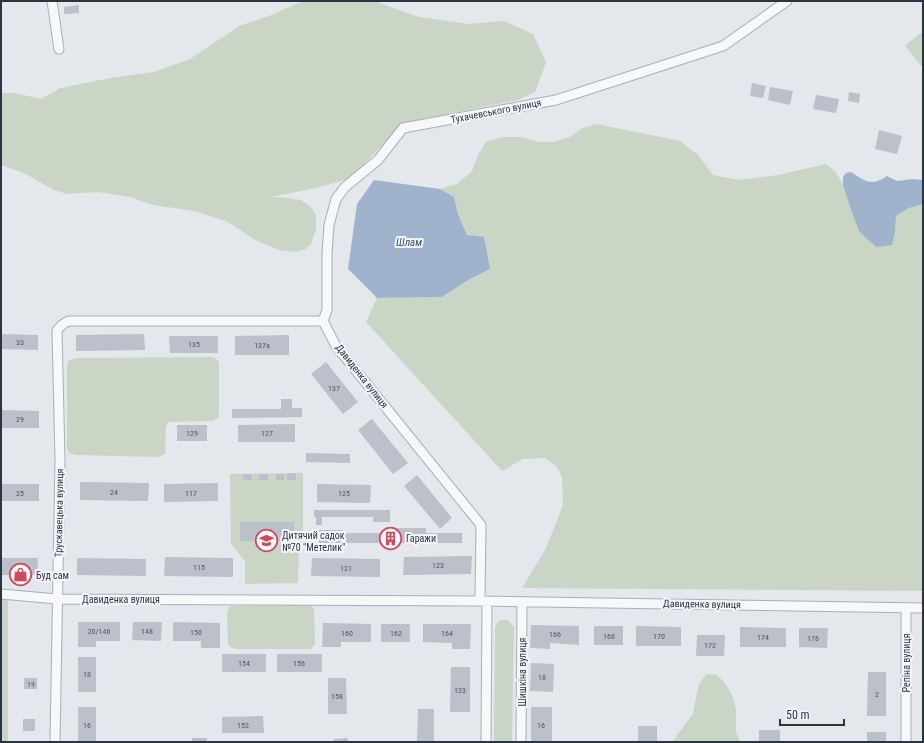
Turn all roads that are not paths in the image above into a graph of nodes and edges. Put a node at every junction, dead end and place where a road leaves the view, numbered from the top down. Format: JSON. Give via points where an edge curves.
{"nodes":[{"id":1,"x":52,"y":1,"type":"edge"},
{"id":2,"x":787,"y":1,"type":"edge"},
{"id":3,"x":58,"y":49,"type":"dead end"},
{"id":4,"x":323,"y":321,"type":"junction"},
{"id":5,"x":1,"y":594,"type":"edge"},
{"id":6,"x":57,"y":599,"type":"junction"},
{"id":7,"x":484,"y":601,"type":"junction"},
{"id":8,"x":522,"y":602,"type":"junction"},
{"id":9,"x":906,"y":608,"type":"junction"},
{"id":10,"x":923,"y":608,"type":"edge"},
{"id":11,"x":55,"y":742,"type":"edge"},
{"id":12,"x":486,"y":742,"type":"edge"},
{"id":13,"x":521,"y":742,"type":"edge"},
{"id":14,"x":906,"y":742,"type":"edge"}],
"edges":[{"from":1,"to":3,"type":"street"},
{"from":2,"to":4,"type":"street","name":"Тухачевського вулиця","via":[[723,46],[556,100],[403,128],[378,160],[345,187],[336,200],[329,225],[327,310]]},
{"from":4,"to":6,"type":"street","name":"Трускавецька вулиця","via":[[69,321],[61,325],[57,331],[60,460]]},
{"from":4,"to":7,"type":"street","name":"Давиденка вулиця","via":[[336,346],[481,525]]},
{"from":5,"to":6,"type":"street","name":"Давиденка вулиця"},
{"from":6,"to":7,"type":"street","name":"Давиденка вулиця"},
{"from":6,"to":11,"type":"street","name":"Трускавецька вулиця"},
{"from":7,"to":8,"type":"street","name":"Давиденка вулиця"},
{"from":7,"to":12,"type":"street"},
{"from":8,"to":9,"type":"street","name":"Давиденка вулиця"},
{"from":8,"to":13,"type":"street","name":"Шишкiна вулиця"},
{"from":9,"to":10,"type":"street","name":"Давиденка вулиця"},
{"from":9,"to":14,"type":"street","name":"Репiна вулиця"}]}
